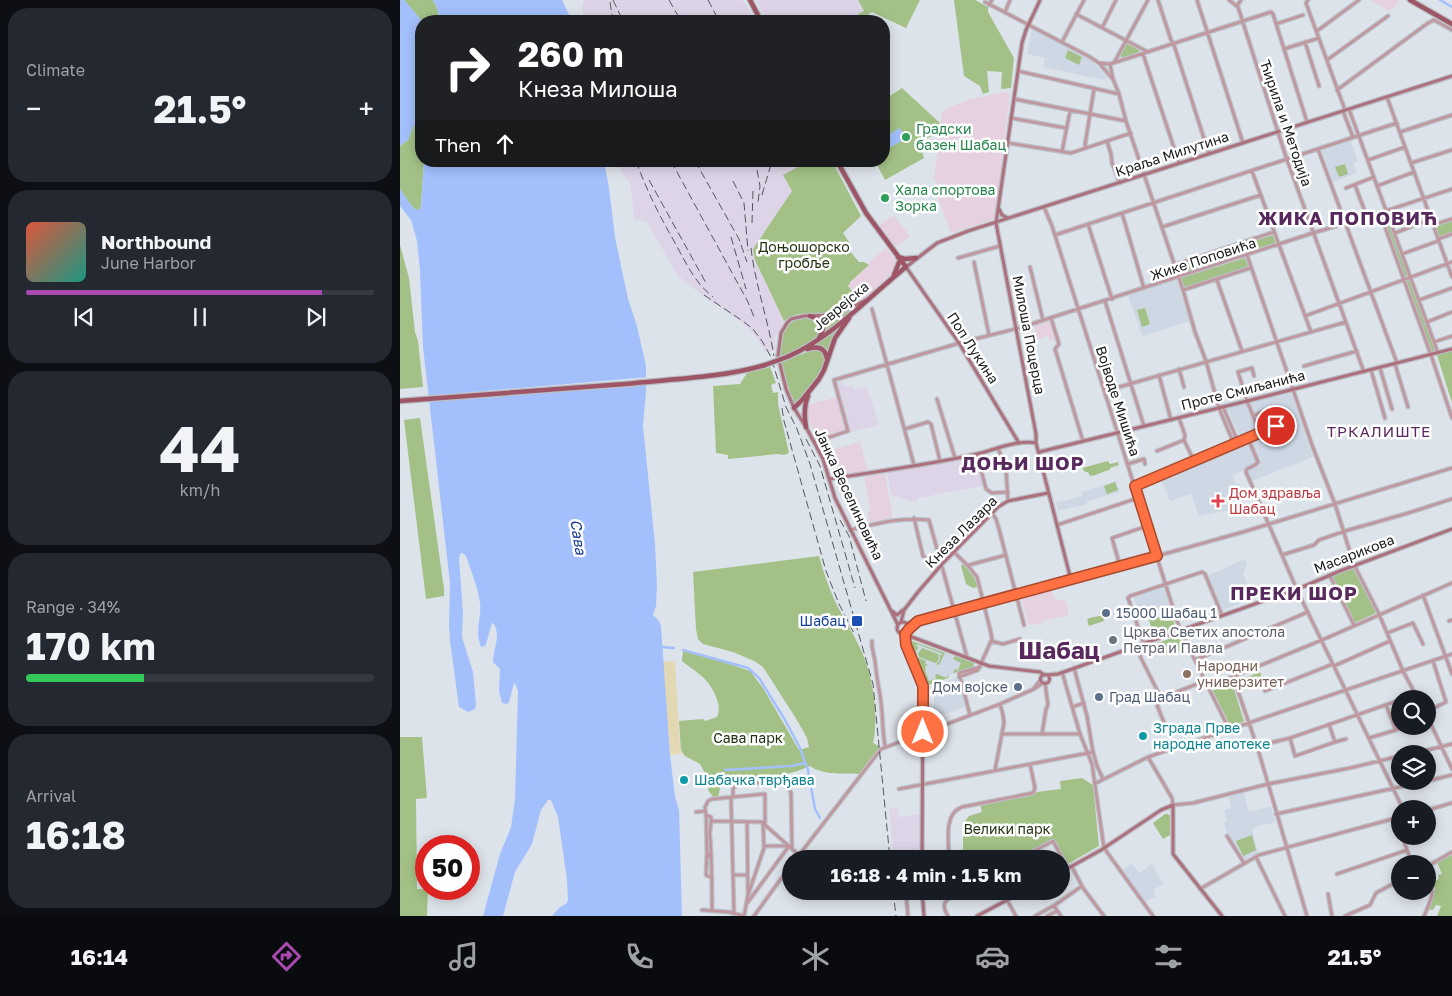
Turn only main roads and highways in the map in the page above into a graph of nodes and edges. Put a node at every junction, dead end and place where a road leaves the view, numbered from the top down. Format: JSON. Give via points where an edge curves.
{"nodes":[{"id":1,"x":750,"y":0,"type":"edge"},
{"id":2,"x":1040,"y":0,"type":"edge"},
{"id":3,"x":1410,"y":0,"type":"edge"},
{"id":4,"x":758,"y":15,"type":"edge"},
{"id":5,"x":1452,"y":24,"type":"edge"},
{"id":6,"x":1452,"y":76,"type":"edge"},
{"id":7,"x":840,"y":167,"type":"edge"},
{"id":8,"x":999,"y":207,"type":"junction"},
{"id":9,"x":1009,"y":218,"type":"junction"},
{"id":10,"x":996,"y":223,"type":"junction"},
{"id":11,"x":899,"y":258,"type":"junction"},
{"id":12,"x":916,"y":258,"type":"junction"},
{"id":13,"x":906,"y":267,"type":"junction"},
{"id":14,"x":894,"y":277,"type":"junction"},
{"id":15,"x":867,"y":300,"type":"junction"},
{"id":16,"x":850,"y":314,"type":"junction"},
{"id":17,"x":829,"y":315,"type":"junction"},
{"id":18,"x":810,"y":316,"type":"junction"},
{"id":19,"x":824,"y":327,"type":"junction"},
{"id":20,"x":817,"y":341,"type":"junction"},
{"id":21,"x":1452,"y":349,"type":"edge"},
{"id":22,"x":801,"y":350,"type":"junction"},
{"id":23,"x":828,"y":361,"type":"junction"},
{"id":24,"x":811,"y":390,"type":"junction"},
{"id":25,"x":400,"y":401,"type":"edge"},
{"id":26,"x":794,"y":408,"type":"junction"},
{"id":27,"x":806,"y":427,"type":"junction"},
{"id":28,"x":1019,"y":443,"type":"junction"},
{"id":29,"x":1036,"y":443,"type":"junction"},
{"id":30,"x":1039,"y":452,"type":"junction"},
{"id":31,"x":830,"y":479,"type":"junction"},
{"id":32,"x":1048,"y":493,"type":"junction"},
{"id":33,"x":1452,"y":529,"type":"edge"},
{"id":34,"x":904,"y":610,"type":"junction"},
{"id":35,"x":891,"y":612,"type":"junction"},
{"id":36,"x":918,"y":621,"type":"junction"},
{"id":37,"x":902,"y":623,"type":"junction"},
{"id":38,"x":906,"y":632,"type":"junction"},
{"id":39,"x":914,"y":637,"type":"junction"},
{"id":40,"x":906,"y":645,"type":"junction"},
{"id":41,"x":1030,"y":671,"type":"junction"},
{"id":42,"x":1060,"y":673,"type":"junction"},
{"id":43,"x":1046,"y":675,"type":"junction"},
{"id":44,"x":1050,"y":680,"type":"junction"},
{"id":45,"x":1042,"y":681,"type":"junction"},
{"id":46,"x":1161,"y":810,"type":"junction"},
{"id":47,"x":1172,"y":815,"type":"junction"},
{"id":48,"x":922,"y":850,"type":"edge"},
{"id":49,"x":1070,"y":867,"type":"edge"},
{"id":50,"x":923,"y":900,"type":"edge"},
{"id":51,"x":1007,"y":900,"type":"edge"},
{"id":52,"x":924,"y":916,"type":"edge"},
{"id":53,"x":977,"y":916,"type":"edge"},
{"id":54,"x":1222,"y":916,"type":"edge"}],
"edges":[{"from":1,"to":4,"type":"main road"},
{"from":2,"to":8,"type":"main road","via":[[1022,44]]},
{"from":3,"to":5,"type":"main road"},
{"from":6,"to":9,"type":"main road","name":"Краља Милутина"},
{"from":7,"to":11,"type":"main road","via":[[866,213]]},
{"from":8,"to":9,"type":"main road","via":[[1002,215]]},
{"from":8,"to":10,"type":"main road"},
{"from":9,"to":10,"type":"main road","name":"Краља Милутина"},
{"from":10,"to":12,"type":"main road","name":"Краља Милутина","via":[[942,241]]},
{"from":10,"to":29,"type":"main road","name":"Милоша Поцерца"},
{"from":11,"to":12,"type":"main road"},
{"from":11,"to":13,"type":"main road"},
{"from":11,"to":14,"type":"main road"},
{"from":12,"to":13,"type":"main road","name":"Краља Милутина"},
{"from":13,"to":14,"type":"main road","name":"Јеврејска"},
{"from":13,"to":28,"type":"main road","name":"Поп Лукина","via":[[959,343]]},
{"from":14,"to":15,"type":"main road","name":"Јеврејска"},
{"from":15,"to":16,"type":"main road","name":"Јеврејска"},
{"from":15,"to":17,"type":"main road","name":"Јанка Веселиновића"},
{"from":16,"to":20,"type":"main road","name":"Јеврејска"},
{"from":16,"to":23,"type":"main road","via":[[835,338]]},
{"from":17,"to":18,"type":"main road","name":"Јанка Веселиновића"},
{"from":17,"to":19,"type":"main road"},
{"from":18,"to":19,"type":"main road","via":[[820,320]]},
{"from":18,"to":26,"type":"main road","name":"Јанка Веселиновића","via":[[791,320],[783,328],[780,338],[778,356]]},
{"from":19,"to":20,"type":"main road"},
{"from":20,"to":22,"type":"main road","name":"Јеврејска"},
{"from":21,"to":30,"type":"main road","name":"Проте Смиљанића"},
{"from":22,"to":23,"type":"main road","via":[[821,348]]},
{"from":22,"to":25,"type":"main road","name":"Јеврејска","bridge":true,"via":[[765,365],[728,373]]},
{"from":23,"to":24,"type":"main road"},
{"from":24,"to":26,"type":"main road"},
{"from":24,"to":27,"type":"main road","via":[[804,407]]},
{"from":26,"to":27,"type":"main road","name":"Јанка Веселиновића"},
{"from":27,"to":31,"type":"main road","name":"Јанка Веселиновића"},
{"from":28,"to":29,"type":"main road"},
{"from":28,"to":31,"type":"main road","via":[[977,454]]},
{"from":29,"to":30,"type":"main road","name":"Милоша Поцерца"},
{"from":30,"to":32,"type":"main road","name":"Милоша Поцерца"},
{"from":31,"to":35,"type":"main road","name":"Јанка Веселиновића","via":[[835,498]]},
{"from":32,"to":34,"type":"main road","name":"Кнеза Лазара","via":[[1000,505],[941,565]]},
{"from":32,"to":36,"type":"main road","name":"Милоша Поцерца","via":[[1072,580]]},
{"from":33,"to":42,"type":"main road","name":"Масарикова","via":[[1297,589]]},
{"from":34,"to":35,"type":"main road","via":[[896,615]]},
{"from":34,"to":37,"type":"main road"},
{"from":35,"to":37,"type":"main road","name":"Јанка Веселиновића"},
{"from":36,"to":37,"type":"main road"},
{"from":36,"to":38,"type":"main road"},
{"from":37,"to":38,"type":"main road"},
{"from":37,"to":38,"type":"main road","via":[[898,630]]},
{"from":38,"to":39,"type":"main road"},
{"from":38,"to":40,"type":"main road"},
{"from":39,"to":40,"type":"main road","via":[[908,639]]},
{"from":39,"to":41,"type":"main road","via":[[995,667]]},
{"from":40,"to":48,"type":"main road","via":[[923,686]]},
{"from":41,"to":43,"type":"main road"},
{"from":41,"to":45,"type":"main road","via":[[1038,674]]},
{"from":42,"to":43,"type":"main road"},
{"from":42,"to":44,"type":"main road"},
{"from":43,"to":44,"type":"main road"},
{"from":43,"to":45,"type":"main road"},
{"from":44,"to":45,"type":"main road"},
{"from":46,"to":47,"type":"main road"},
{"from":46,"to":47,"type":"main road","via":[[1173,805]]},
{"from":46,"to":49,"type":"main road"},
{"from":47,"to":54,"type":"main road","via":[[1173,854]]},
{"from":50,"to":52,"type":"main road"},
{"from":51,"to":53,"type":"main road"}]}
